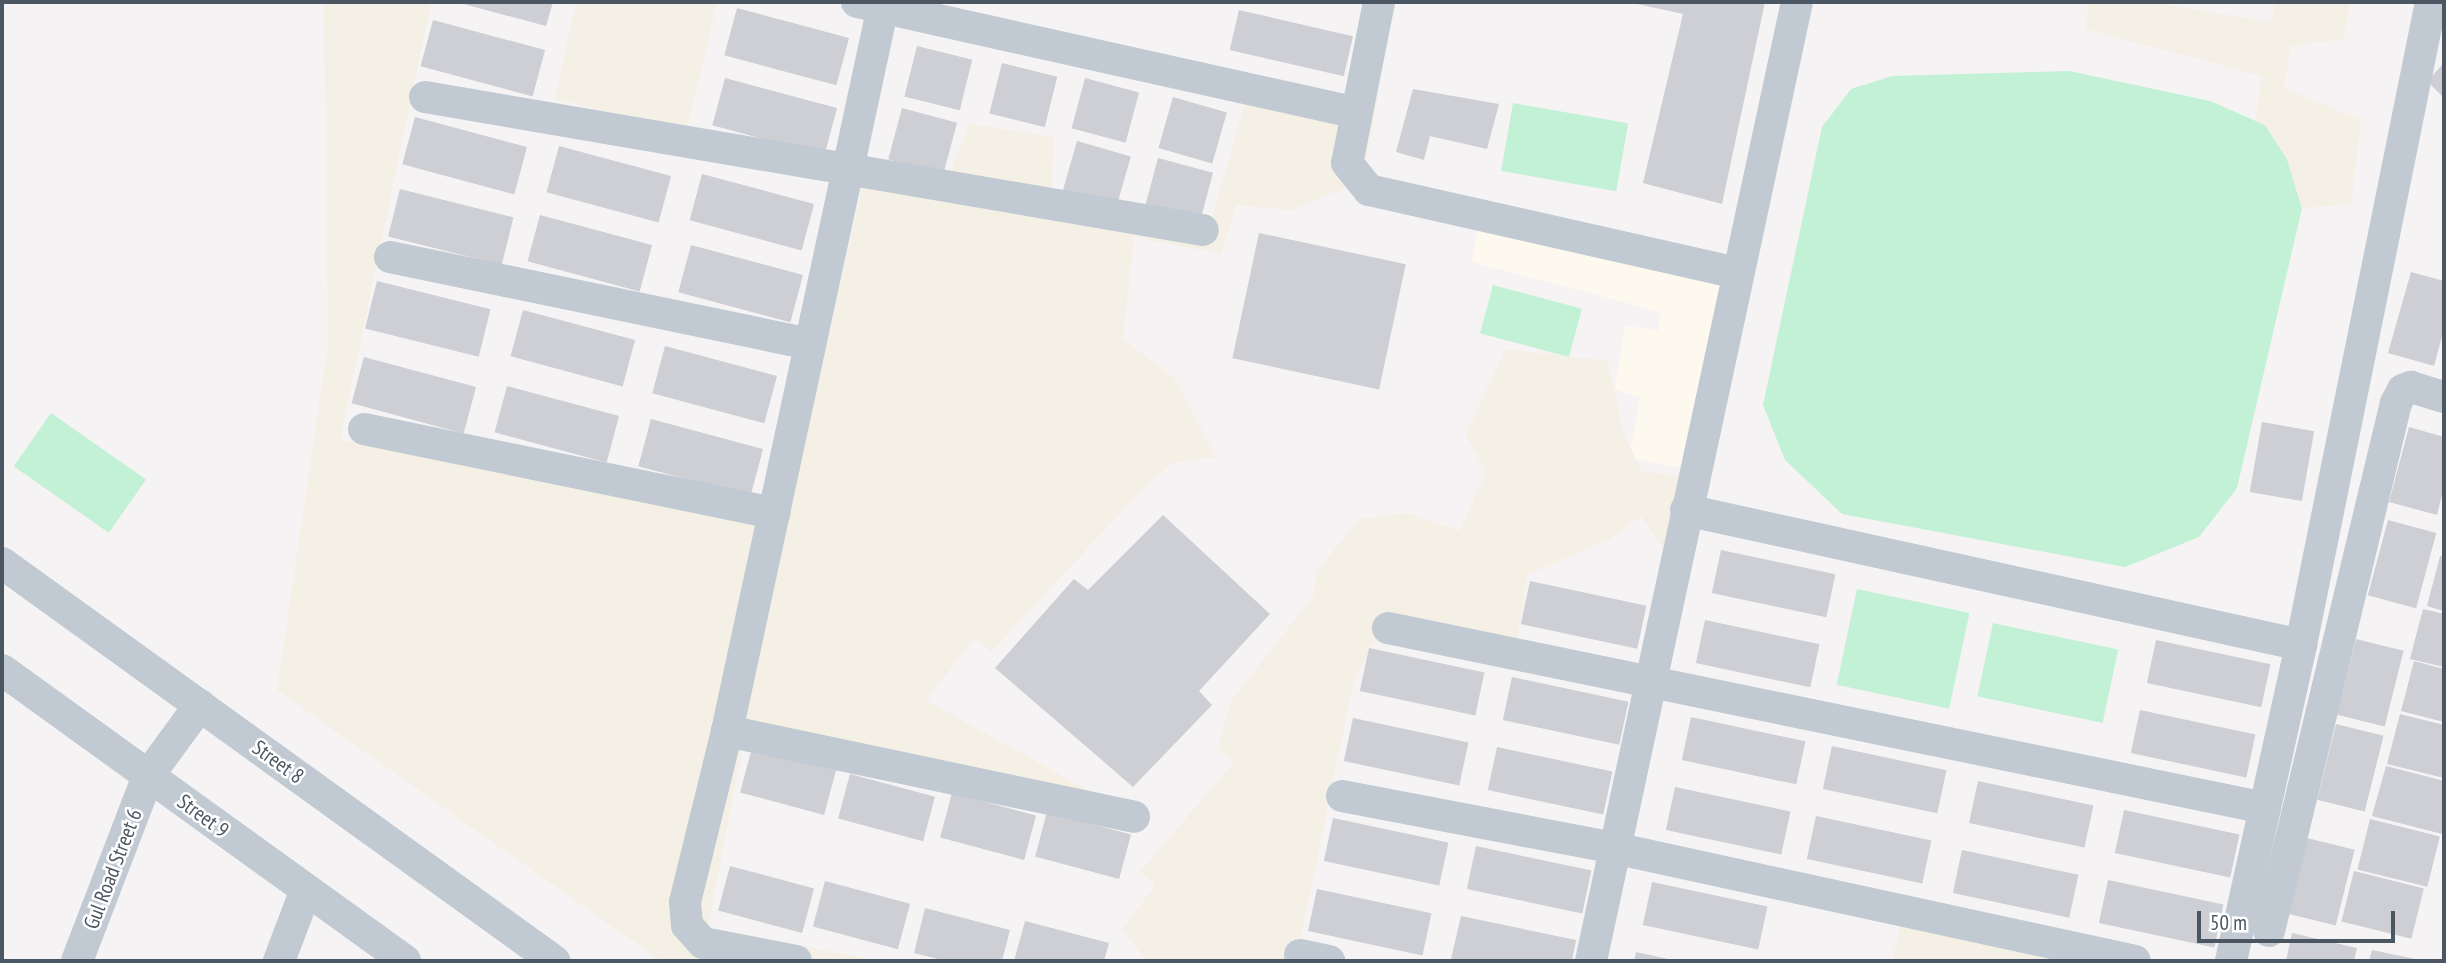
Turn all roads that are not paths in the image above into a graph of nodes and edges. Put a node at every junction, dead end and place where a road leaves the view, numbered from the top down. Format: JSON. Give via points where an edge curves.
{"nodes":[{"id":1,"x":1379,"y":2,"type":"edge"},
{"id":2,"x":1797,"y":2,"type":"edge"},
{"id":3,"x":2431,"y":2,"type":"edge"},
{"id":4,"x":874,"y":4,"type":"edge"},
{"id":5,"x":425,"y":97,"type":"dead end"},
{"id":6,"x":1357,"y":113,"type":"junction"},
{"id":7,"x":847,"y":171,"type":"junction"},
{"id":8,"x":1203,"y":230,"type":"dead end"},
{"id":9,"x":390,"y":257,"type":"dead end"},
{"id":10,"x":1738,"y":273,"type":"junction"},
{"id":11,"x":810,"y":344,"type":"junction"},
{"id":12,"x":2444,"y":397,"type":"edge"},
{"id":13,"x":364,"y":429,"type":"dead end"},
{"id":14,"x":1686,"y":510,"type":"junction"},
{"id":15,"x":774,"y":513,"type":"junction"},
{"id":16,"x":2,"y":563,"type":"edge"},
{"id":17,"x":1388,"y":628,"type":"dead end"},
{"id":18,"x":2301,"y":645,"type":"junction"},
{"id":19,"x":2,"y":670,"type":"edge"},
{"id":20,"x":1650,"y":678,"type":"junction"},
{"id":21,"x":200,"y":705,"type":"junction"},
{"id":22,"x":727,"y":732,"type":"junction"},
{"id":23,"x":148,"y":776,"type":"junction"},
{"id":24,"x":1342,"y":796,"type":"dead end"},
{"id":25,"x":2265,"y":808,"type":"junction"},
{"id":26,"x":1134,"y":817,"type":"dead end"},
{"id":27,"x":1614,"y":848,"type":"junction"},
{"id":28,"x":306,"y":890,"type":"junction"},
{"id":29,"x":2269,"y":931,"type":"dead end"},
{"id":30,"x":77,"y":961,"type":"edge"},
{"id":31,"x":279,"y":961,"type":"edge"},
{"id":32,"x":405,"y":961,"type":"edge"},
{"id":33,"x":554,"y":961,"type":"edge"},
{"id":34,"x":796,"y":961,"type":"edge"},
{"id":35,"x":1591,"y":961,"type":"edge"},
{"id":36,"x":2135,"y":961,"type":"edge"},
{"id":37,"x":2231,"y":961,"type":"edge"}],
"edges":[{"from":1,"to":6,"type":"street"},
{"from":2,"to":10,"type":"street"},
{"from":3,"to":18,"type":"street"},
{"from":4,"to":6,"type":"street"},
{"from":4,"to":7,"type":"street"},
{"from":5,"to":7,"type":"street"},
{"from":6,"to":10,"type":"street","via":[[1346,163],[1369,190]]},
{"from":7,"to":8,"type":"street"},
{"from":7,"to":11,"type":"street"},
{"from":9,"to":11,"type":"street"},
{"from":10,"to":14,"type":"street"},
{"from":11,"to":15,"type":"street"},
{"from":12,"to":29,"type":"street","via":[[2411,387],[2403,390],[2396,403]]},
{"from":13,"to":15,"type":"street"},
{"from":14,"to":18,"type":"street"},
{"from":14,"to":20,"type":"street"},
{"from":15,"to":22,"type":"street"},
{"from":16,"to":21,"type":"street","name":"Street 8"},
{"from":17,"to":20,"type":"street"},
{"from":18,"to":25,"type":"street"},
{"from":19,"to":23,"type":"street","name":"Street 9"},
{"from":20,"to":25,"type":"street"},
{"from":20,"to":27,"type":"street"},
{"from":21,"to":23,"type":"street","name":"Gul Road Street 6"},
{"from":21,"to":33,"type":"street","name":"Street 8"},
{"from":22,"to":26,"type":"street"},
{"from":22,"to":34,"type":"street","via":[[685,902],[687,925],[703,943]]},
{"from":23,"to":28,"type":"street","name":"Street 9"},
{"from":23,"to":30,"type":"street","name":"Gul Road Street 6"},
{"from":24,"to":27,"type":"street"},
{"from":25,"to":37,"type":"street"},
{"from":27,"to":35,"type":"street"},
{"from":27,"to":36,"type":"street"},
{"from":28,"to":31,"type":"street"},
{"from":28,"to":32,"type":"street","name":"Street 9"}]}
